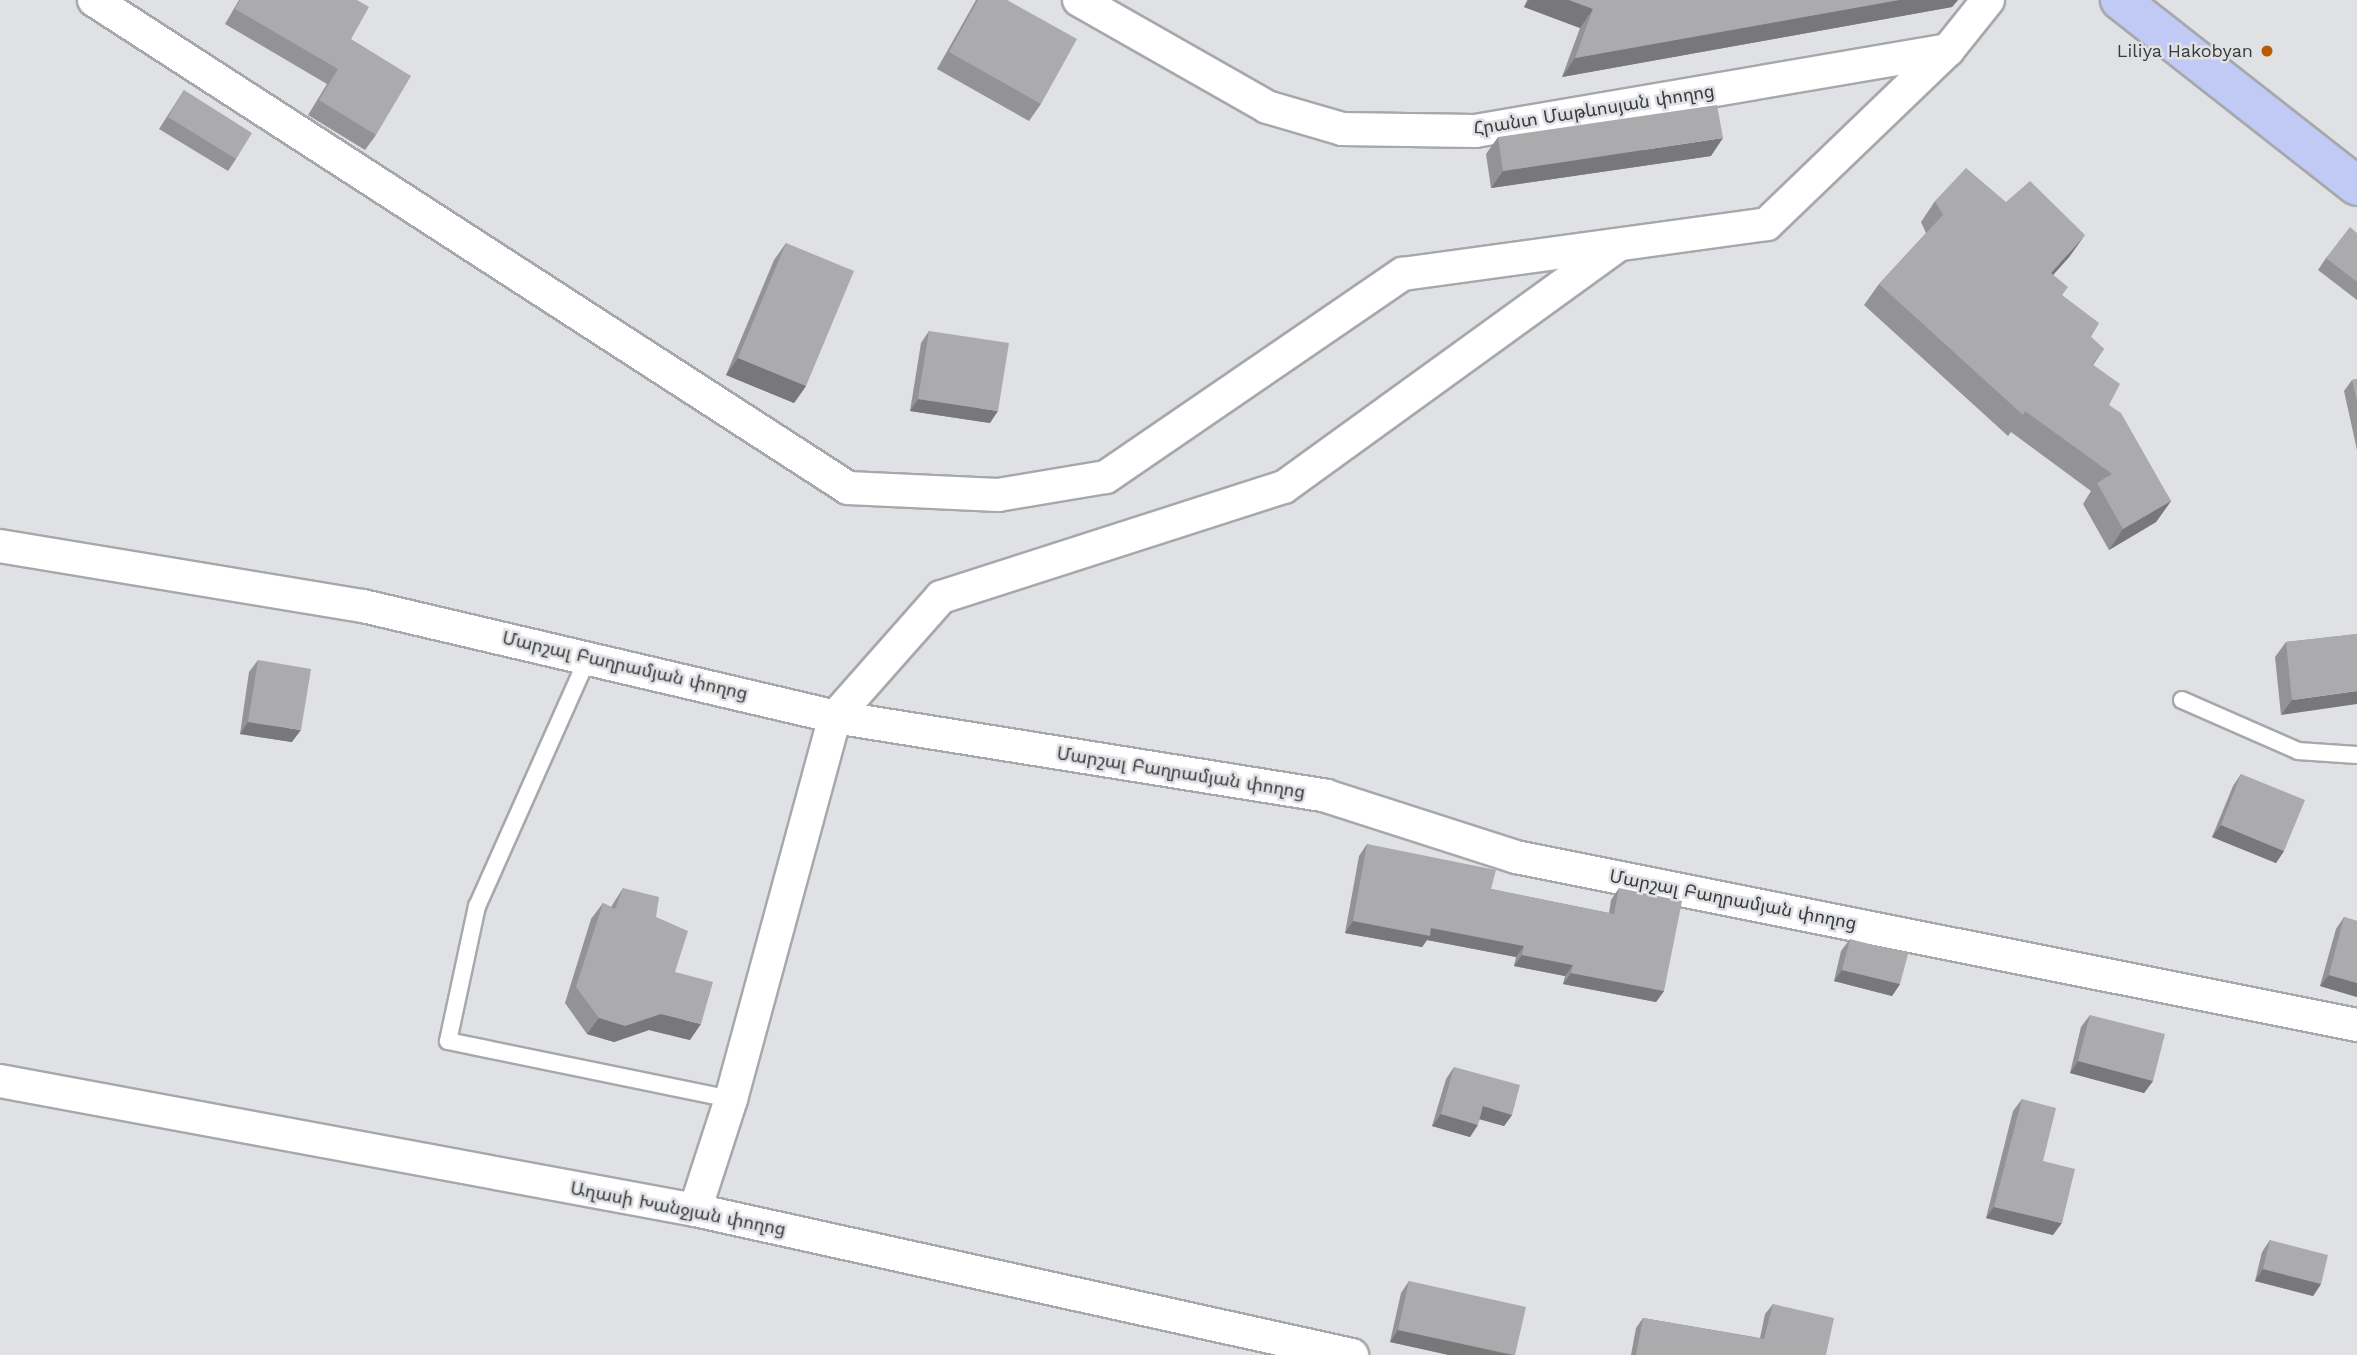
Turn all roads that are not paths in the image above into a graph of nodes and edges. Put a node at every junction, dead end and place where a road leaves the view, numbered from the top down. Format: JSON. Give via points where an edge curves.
{"nodes":[{"id":1,"x":94,"y":0,"type":"edge"},
{"id":2,"x":1079,"y":0,"type":"edge"},
{"id":3,"x":1988,"y":0,"type":"edge"},
{"id":4,"x":2120,"y":0,"type":"edge"},
{"id":5,"x":1948,"y":50,"type":"junction"},
{"id":6,"x":2357,"y":186,"type":"edge"},
{"id":7,"x":1620,"y":244,"type":"junction"},
{"id":8,"x":0,"y":546,"type":"edge"},
{"id":9,"x":589,"y":656,"type":"junction"},
{"id":10,"x":2182,"y":700,"type":"dead end"},
{"id":11,"x":835,"y":717,"type":"junction"},
{"id":12,"x":2357,"y":755,"type":"edge"},
{"id":13,"x":2357,"y":1025,"type":"edge"},
{"id":14,"x":0,"y":1081,"type":"edge"},
{"id":15,"x":730,"y":1099,"type":"junction"},
{"id":16,"x":695,"y":1210,"type":"junction"},
{"id":17,"x":1352,"y":1355,"type":"edge"}],
"edges":[{"from":1,"to":7,"type":"street","via":[[848,488],[998,495],[1106,477],[1403,274]]},
{"from":2,"to":5,"type":"street","name":"Հրանտ Մաթևոսյան փողոց","via":[[1267,107],[1342,129],[1475,131]]},
{"from":3,"to":5,"type":"street"},
{"from":4,"to":6,"type":"main road"},
{"from":5,"to":7,"type":"street","via":[[1767,224]]},
{"from":7,"to":11,"type":"street","via":[[1284,487],[941,597]]},
{"from":8,"to":9,"type":"street","name":"Մարշալ Բաղրամյան փողոց","via":[[363,606]]},
{"from":9,"to":11,"type":"street","name":"Մարշալ Բաղրամյան փողոց"},
{"from":9,"to":15,"type":"lane","via":[[477,906],[448,1041]]},
{"from":10,"to":12,"type":"lane","via":[[2298,751]]},
{"from":11,"to":13,"type":"street","name":"Մարշալ Բաղրամյան փողոց","via":[[1326,796],[1516,857]]},
{"from":11,"to":15,"type":"street"},
{"from":14,"to":16,"type":"street","name":"Աղասի Խանջյան փողոց"},
{"from":15,"to":16,"type":"street"},
{"from":16,"to":17,"type":"street","name":"Աղասի Խանջյան փողոց"}]}
